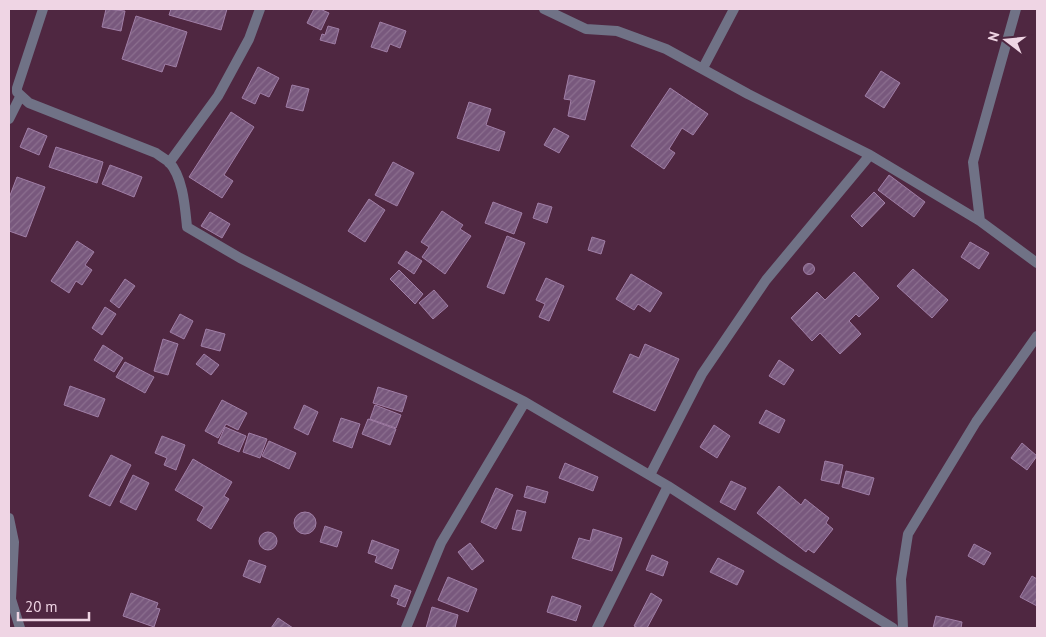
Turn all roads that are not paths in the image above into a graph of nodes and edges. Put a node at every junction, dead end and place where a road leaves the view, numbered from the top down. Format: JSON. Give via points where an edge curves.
{"nodes":[{"id":1,"x":43,"y":9,"type":"edge"},
{"id":2,"x":260,"y":9,"type":"edge"},
{"id":3,"x":544,"y":9,"type":"edge"},
{"id":4,"x":734,"y":9,"type":"edge"},
{"id":5,"x":1016,"y":9,"type":"edge"},
{"id":6,"x":703,"y":68,"type":"junction"},
{"id":7,"x":20,"y":97,"type":"junction"},
{"id":8,"x":9,"y":118,"type":"edge"},
{"id":9,"x":870,"y":156,"type":"junction"},
{"id":10,"x":169,"y":163,"type":"junction"},
{"id":11,"x":980,"y":221,"type":"junction"},
{"id":12,"x":1037,"y":263,"type":"edge"},
{"id":13,"x":1037,"y":336,"type":"edge"},
{"id":14,"x":525,"y":402,"type":"junction"},
{"id":15,"x":650,"y":475,"type":"junction"},
{"id":16,"x":668,"y":486,"type":"junction"},
{"id":17,"x":9,"y":518,"type":"edge"},
{"id":18,"x":20,"y":628,"type":"edge"},
{"id":19,"x":406,"y":628,"type":"edge"},
{"id":20,"x":597,"y":628,"type":"edge"},
{"id":21,"x":893,"y":628,"type":"edge"},
{"id":22,"x":903,"y":628,"type":"edge"}],
"edges":[{"from":1,"to":7,"type":"street","via":[[17,88]]},
{"from":2,"to":10,"type":"street","via":[[249,39],[218,96]]},
{"from":3,"to":6,"type":"street","via":[[586,29],[617,31],[666,49]]},
{"from":4,"to":6,"type":"street"},
{"from":5,"to":11,"type":"street","via":[[973,162]]},
{"from":6,"to":9,"type":"street"},
{"from":7,"to":8,"type":"street"},
{"from":7,"to":10,"type":"street","via":[[156,153]]},
{"from":9,"to":11,"type":"street"},
{"from":9,"to":15,"type":"street","via":[[766,280],[702,374]]},
{"from":10,"to":14,"type":"street","via":[[185,201],[186,227]]},
{"from":11,"to":12,"type":"street"},
{"from":13,"to":22,"type":"street","via":[[976,422],[908,534],[902,579]]},
{"from":14,"to":15,"type":"street"},
{"from":14,"to":19,"type":"street","via":[[441,543]]},
{"from":15,"to":16,"type":"street"},
{"from":16,"to":20,"type":"street"},
{"from":16,"to":21,"type":"street"},
{"from":17,"to":18,"type":"street","via":[[14,542],[11,599]]}]}
